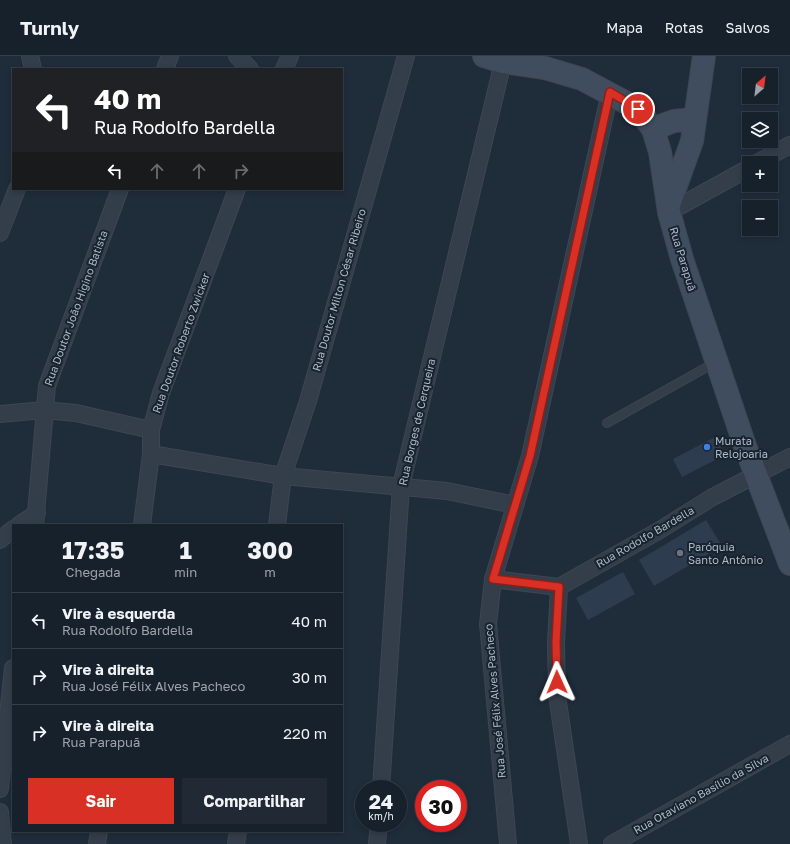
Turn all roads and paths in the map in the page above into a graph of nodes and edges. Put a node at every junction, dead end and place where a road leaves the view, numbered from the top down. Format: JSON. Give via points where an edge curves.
{"nodes":[{"id":1,"x":30,"y":56,"type":"edge"},
{"id":2,"x":170,"y":56,"type":"edge"},
{"id":3,"x":237,"y":56,"type":"edge"},
{"id":4,"x":290,"y":56,"type":"edge"},
{"id":5,"x":406,"y":56,"type":"edge"},
{"id":6,"x":704,"y":56,"type":"edge"},
{"id":7,"x":494,"y":59,"type":"edge"},
{"id":8,"x":33,"y":68,"type":"edge"},
{"id":9,"x":165,"y":68,"type":"edge"},
{"id":10,"x":249,"y":68,"type":"edge"},
{"id":11,"x":284,"y":68,"type":"edge"},
{"id":12,"x":610,"y":92,"type":"junction"},
{"id":13,"x":695,"y":120,"type":"junction"},
{"id":14,"x":654,"y":128,"type":"junction"},
{"id":15,"x":790,"y":145,"type":"edge"},
{"id":16,"x":770,"y":156,"type":"edge"},
{"id":17,"x":742,"y":172,"type":"edge"},
{"id":18,"x":17,"y":190,"type":"edge"},
{"id":19,"x":120,"y":190,"type":"edge"},
{"id":20,"x":237,"y":190,"type":"edge"},
{"id":21,"x":669,"y":208,"type":"junction"},
{"id":22,"x":0,"y":233,"type":"edge"},
{"id":23,"x":717,"y":362,"type":"junction"},
{"id":24,"x":44,"y":410,"type":"junction"},
{"id":25,"x":0,"y":414,"type":"edge"},
{"id":26,"x":607,"y":423,"type":"dead end"},
{"id":27,"x":151,"y":430,"type":"junction"},
{"id":28,"x":152,"y":454,"type":"junction"},
{"id":29,"x":790,"y":457,"type":"edge"},
{"id":30,"x":756,"y":474,"type":"junction"},
{"id":31,"x":283,"y":476,"type":"junction"},
{"id":32,"x":401,"y":486,"type":"junction"},
{"id":33,"x":515,"y":505,"type":"junction"},
{"id":34,"x":36,"y":519,"type":"edge"},
{"id":35,"x":22,"y":524,"type":"edge"},
{"id":36,"x":142,"y":524,"type":"edge"},
{"id":37,"x":277,"y":524,"type":"edge"},
{"id":38,"x":12,"y":530,"type":"edge"},
{"id":39,"x":0,"y":540,"type":"edge"},
{"id":40,"x":790,"y":564,"type":"edge"},
{"id":41,"x":493,"y":579,"type":"junction"},
{"id":42,"x":559,"y":587,"type":"junction"},
{"id":43,"x":12,"y":677,"type":"edge"},
{"id":44,"x":790,"y":744,"type":"edge"},
{"id":45,"x":382,"y":780,"type":"edge"},
{"id":46,"x":0,"y":789,"type":"edge"},
{"id":47,"x":0,"y":812,"type":"edge"},
{"id":48,"x":99,"y":832,"type":"edge"},
{"id":49,"x":238,"y":832,"type":"edge"},
{"id":50,"x":378,"y":832,"type":"edge"},
{"id":51,"x":3,"y":844,"type":"edge"},
{"id":52,"x":97,"y":844,"type":"edge"},
{"id":53,"x":236,"y":844,"type":"edge"},
{"id":54,"x":377,"y":844,"type":"edge"},
{"id":55,"x":508,"y":844,"type":"edge"},
{"id":56,"x":579,"y":844,"type":"edge"},
{"id":57,"x":612,"y":844,"type":"edge"}],
"edges":[{"from":1,"to":8,"type":"street"},
{"from":2,"to":9,"type":"street"},
{"from":3,"to":10,"type":"street"},
{"from":4,"to":11,"type":"street"},
{"from":5,"to":31,"type":"street","name":"Rua Doutor Milton César Ribeiro","via":[[308,401]]},
{"from":6,"to":13,"type":"street"},
{"from":7,"to":12,"type":"street","name":"Rua Parapuã","via":[[552,70],[582,79]]},
{"from":7,"to":32,"type":"street","name":"Rua Borges de Cerqueira"},
{"from":12,"to":14,"type":"street","name":"Rua Parapuã","via":[[638,109]]},
{"from":12,"to":33,"type":"street","name":"Rua José Félix Alves Pacheco","via":[[530,456]]},
{"from":13,"to":14,"type":"street","via":[[674,121]]},
{"from":13,"to":21,"type":"street","via":[[692,141]]},
{"from":14,"to":21,"type":"street","name":"Rua Parapuã"},
{"from":15,"to":16,"type":"street"},
{"from":17,"to":21,"type":"street"},
{"from":18,"to":22,"type":"street"},
{"from":19,"to":24,"type":"street","name":"Rua Doutor João Higino Batista","via":[[53,366]]},
{"from":20,"to":27,"type":"street","name":"Rua Doutor Roberto Zwicker","via":[[161,393]]},
{"from":21,"to":23,"type":"street","name":"Rua Parapuã","via":[[682,259]]},
{"from":23,"to":26,"type":"lane"},
{"from":23,"to":30,"type":"street","name":"Rua Parapuã"},
{"from":24,"to":25,"type":"street"},
{"from":24,"to":27,"type":"street","via":[[76,413]]},
{"from":24,"to":34,"type":"street","name":"Rua Doutor João Higino Batista"},
{"from":27,"to":28,"type":"street","name":"Rua Doutor Roberto Zwicker"},
{"from":28,"to":31,"type":"street"},
{"from":28,"to":36,"type":"street","name":"Rua Doutor Roberto Zwicker"},
{"from":29,"to":30,"type":"street","name":"Rua Rodolfo Bardella"},
{"from":30,"to":40,"type":"street","name":"Rua Parapuã"},
{"from":30,"to":42,"type":"street","name":"Rua Rodolfo Bardella"},
{"from":31,"to":32,"type":"street"},
{"from":31,"to":37,"type":"street","name":"Rua Doutor Milton César Ribeiro"},
{"from":32,"to":33,"type":"street","via":[[447,490]]},
{"from":32,"to":45,"type":"street","name":"Rua Borges de Cerqueira"},
{"from":33,"to":41,"type":"street","name":"Rua José Félix Alves Pacheco"},
{"from":34,"to":35,"type":"street"},
{"from":38,"to":39,"type":"street"},
{"from":41,"to":42,"type":"street"},
{"from":41,"to":55,"type":"street","name":"Rua José Félix Alves Pacheco","via":[[488,624]]},
{"from":42,"to":56,"type":"street","via":[[557,695]]},
{"from":43,"to":46,"type":"street"},
{"from":44,"to":57,"type":"street","name":"Rua Otaviano Basílio da Silva"},
{"from":47,"to":51,"type":"street"},
{"from":48,"to":52,"type":"street"},
{"from":49,"to":53,"type":"street"},
{"from":50,"to":54,"type":"street"}]}
